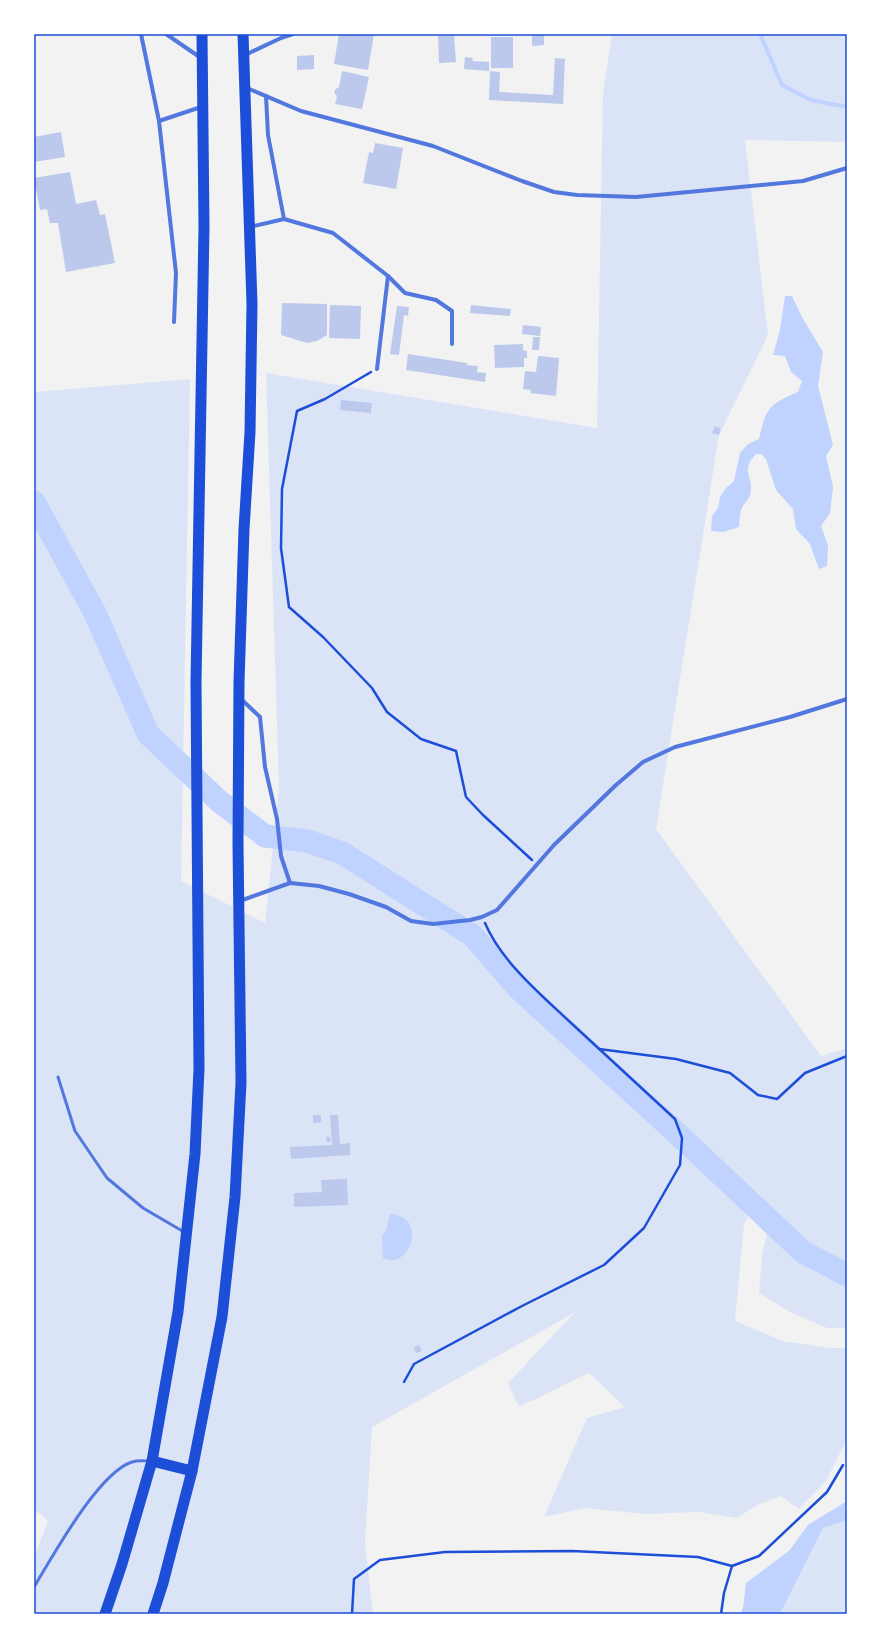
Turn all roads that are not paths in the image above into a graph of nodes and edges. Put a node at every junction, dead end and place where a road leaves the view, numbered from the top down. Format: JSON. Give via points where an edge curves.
{"nodes":[{"id":1,"x":141,"y":34,"type":"edge"},
{"id":2,"x":166,"y":34,"type":"edge"},
{"id":3,"x":202,"y":34,"type":"edge"},
{"id":4,"x":243,"y":34,"type":"edge"},
{"id":5,"x":293,"y":34,"type":"edge"},
{"id":6,"x":243,"y":56,"type":"junction"},
{"id":7,"x":203,"y":59,"type":"junction"},
{"id":8,"x":244,"y":87,"type":"junction"},
{"id":9,"x":266,"y":96,"type":"junction"},
{"id":10,"x":203,"y":106,"type":"junction"},
{"id":11,"x":159,"y":121,"type":"junction"},
{"id":12,"x":847,"y":168,"type":"edge"},
{"id":13,"x":284,"y":219,"type":"junction"},
{"id":14,"x":249,"y":227,"type":"junction"},
{"id":15,"x":388,"y":276,"type":"junction"},
{"id":16,"x":174,"y":322,"type":"dead end"},
{"id":17,"x":452,"y":344,"type":"dead end"},
{"id":18,"x":377,"y":369,"type":"road end"},
{"id":19,"x":239,"y":697,"type":"junction"},
{"id":20,"x":847,"y":699,"type":"edge"},
{"id":21,"x":290,"y":883,"type":"junction"},
{"id":22,"x":240,"y":902,"type":"junction"},
{"id":23,"x":58,"y":1077,"type":"dead end"},
{"id":24,"x":187,"y":1234,"type":"junction"},
{"id":25,"x":152,"y":1461,"type":"junction"},
{"id":26,"x":192,"y":1471,"type":"junction"},
{"id":27,"x":34,"y":1587,"type":"edge"},
{"id":28,"x":105,"y":1614,"type":"edge"},
{"id":29,"x":152,"y":1614,"type":"edge"}],
"edges":[{"from":1,"to":11,"type":"street"},
{"from":2,"to":7,"type":"street"},
{"from":3,"to":7,"type":"highway"},
{"from":4,"to":6,"type":"highway"},
{"from":5,"to":6,"type":"street"},
{"from":6,"to":8,"type":"highway"},
{"from":7,"to":10,"type":"highway"},
{"from":8,"to":9,"type":"street"},
{"from":8,"to":14,"type":"highway"},
{"from":9,"to":12,"type":"street","via":[[301,111],[433,146],[554,192],[577,195],[636,197],[803,182]]},
{"from":9,"to":13,"type":"street","via":[[268,135]]},
{"from":10,"to":11,"type":"street"},
{"from":10,"to":24,"type":"highway","via":[[204,227],[196,682],[199,1069],[195,1154]]},
{"from":11,"to":16,"type":"street","via":[[176,273]]},
{"from":13,"to":14,"type":"street"},
{"from":13,"to":15,"type":"street","via":[[333,233]]},
{"from":14,"to":19,"type":"highway","via":[[252,304],[250,432]]},
{"from":15,"to":17,"type":"street","via":[[405,293],[436,300],[452,311]]},
{"from":15,"to":18,"type":"street"},
{"from":19,"to":21,"type":"street","via":[[260,717],[265,768],[277,819],[281,856]]},
{"from":19,"to":22,"type":"highway"},
{"from":20,"to":21,"type":"street","via":[[790,717],[675,747],[643,762],[554,845],[496,910],[482,917],[433,924],[411,921],[386,907],[349,894],[319,886]]},
{"from":21,"to":22,"type":"street"},
{"from":22,"to":26,"type":"highway","via":[[241,1083],[235,1197],[222,1317]]},
{"from":23,"to":24,"type":"lane","via":[[75,1130],[107,1178],[143,1208]]},
{"from":24,"to":25,"type":"highway","via":[[178,1312]]},
{"from":25,"to":26,"type":"highway"},
{"from":25,"to":27,"type":"lane","via":[[131,1462],[108,1478],[87,1504]]},
{"from":25,"to":28,"type":"highway"},
{"from":26,"to":29,"type":"highway","via":[[163,1583]]}]}
